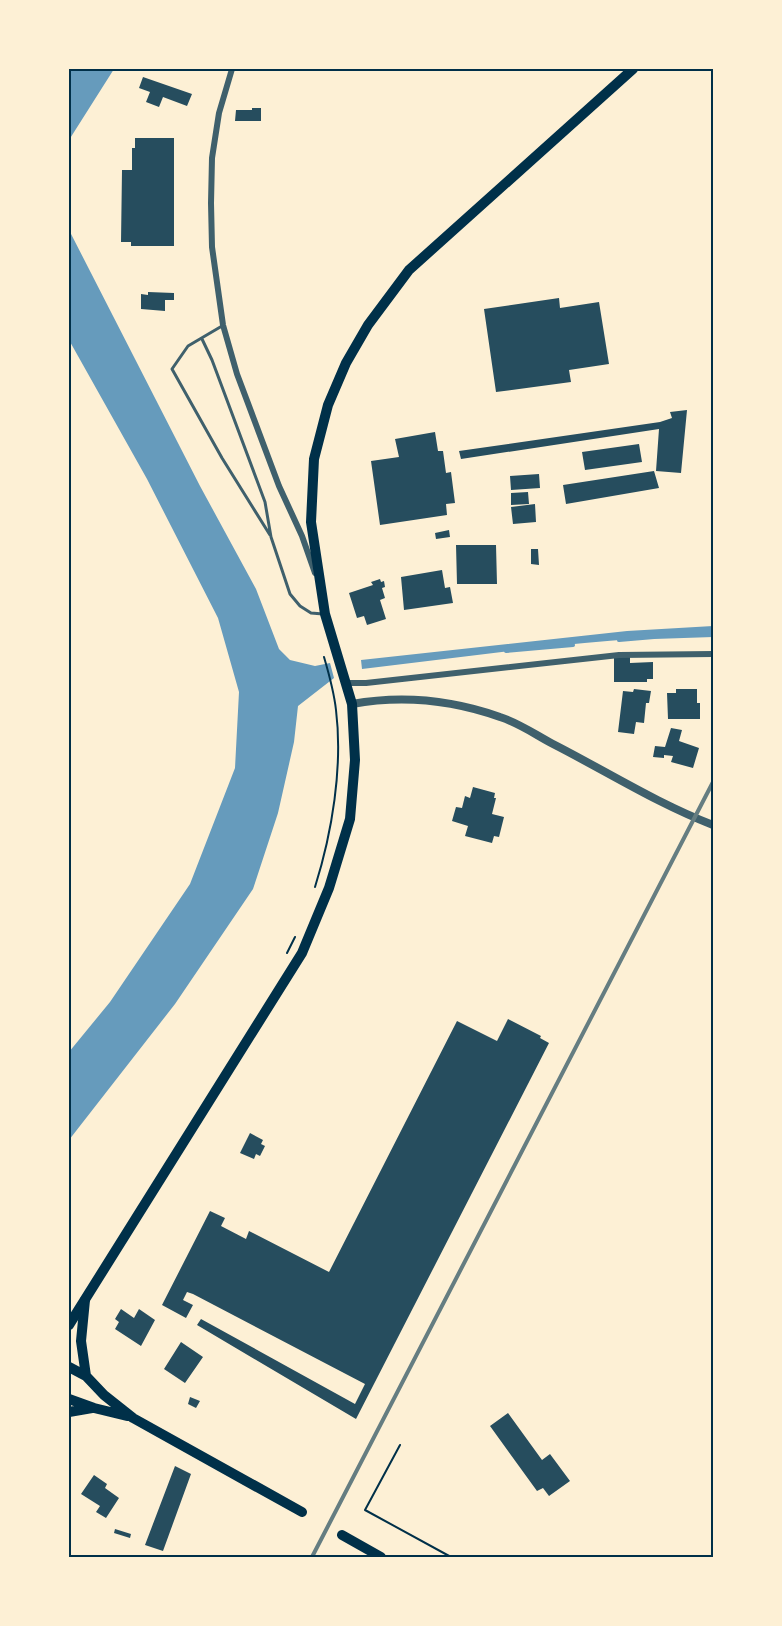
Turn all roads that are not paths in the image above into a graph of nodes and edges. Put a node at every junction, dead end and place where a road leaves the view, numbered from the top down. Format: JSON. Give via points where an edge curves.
{"nodes":[{"id":1,"x":232,"y":69,"type":"edge"},
{"id":2,"x":633,"y":69,"type":"edge"},
{"id":3,"x":223,"y":325,"type":"junction"},
{"id":4,"x":202,"y":339,"type":"junction"},
{"id":5,"x":271,"y":537,"type":"junction"},
{"id":6,"x":320,"y":588,"type":"junction"},
{"id":7,"x":325,"y":614,"type":"junction"},
{"id":8,"x":713,"y":654,"type":"edge"},
{"id":9,"x":347,"y":683,"type":"junction"},
{"id":10,"x":351,"y":704,"type":"junction"},
{"id":11,"x":712,"y":824,"type":"edge"},
{"id":12,"x":85,"y":1300,"type":"junction"},
{"id":13,"x":69,"y":1325,"type":"edge"},
{"id":14,"x":69,"y":1367,"type":"edge"},
{"id":15,"x":86,"y":1376,"type":"junction"},
{"id":16,"x":69,"y":1399,"type":"edge"},
{"id":17,"x":94,"y":1408,"type":"junction"},
{"id":18,"x":69,"y":1412,"type":"edge"},
{"id":19,"x":133,"y":1418,"type":"junction"},
{"id":20,"x":302,"y":1512,"type":"dead end"},
{"id":21,"x":342,"y":1535,"type":"dead end"},
{"id":22,"x":381,"y":1557,"type":"edge"}],
"edges":[{"from":1,"to":3,"type":"street","via":[[212,158],[212,247]]},
{"from":2,"to":6,"type":"main road","via":[[409,270],[346,363],[328,405],[314,459],[310,522]]},
{"from":3,"to":4,"type":"lane"},
{"from":3,"to":6,"type":"street","via":[[237,374]]},
{"from":4,"to":5,"type":"lane","via":[[265,502]]},
{"from":4,"to":5,"type":"lane","via":[[188,346],[172,369]]},
{"from":5,"to":7,"type":"lane","via":[[290,594],[311,613]]},
{"from":6,"to":7,"type":"main road"},
{"from":7,"to":9,"type":"main road"},
{"from":8,"to":9,"type":"street","via":[[619,655]]},
{"from":9,"to":10,"type":"main road"},
{"from":10,"to":11,"type":"street","via":[[406,698],[459,704],[502,717]]},
{"from":10,"to":12,"type":"main road","via":[[355,760],[350,819],[329,888],[302,952]]},
{"from":12,"to":13,"type":"main road"},
{"from":12,"to":15,"type":"main road","via":[[81,1341]]},
{"from":14,"to":15,"type":"main road"},
{"from":15,"to":19,"type":"main road"},
{"from":16,"to":17,"type":"main road"},
{"from":17,"to":18,"type":"main road"},
{"from":17,"to":19,"type":"main road"},
{"from":19,"to":20,"type":"main road"},
{"from":21,"to":22,"type":"main road"}]}
